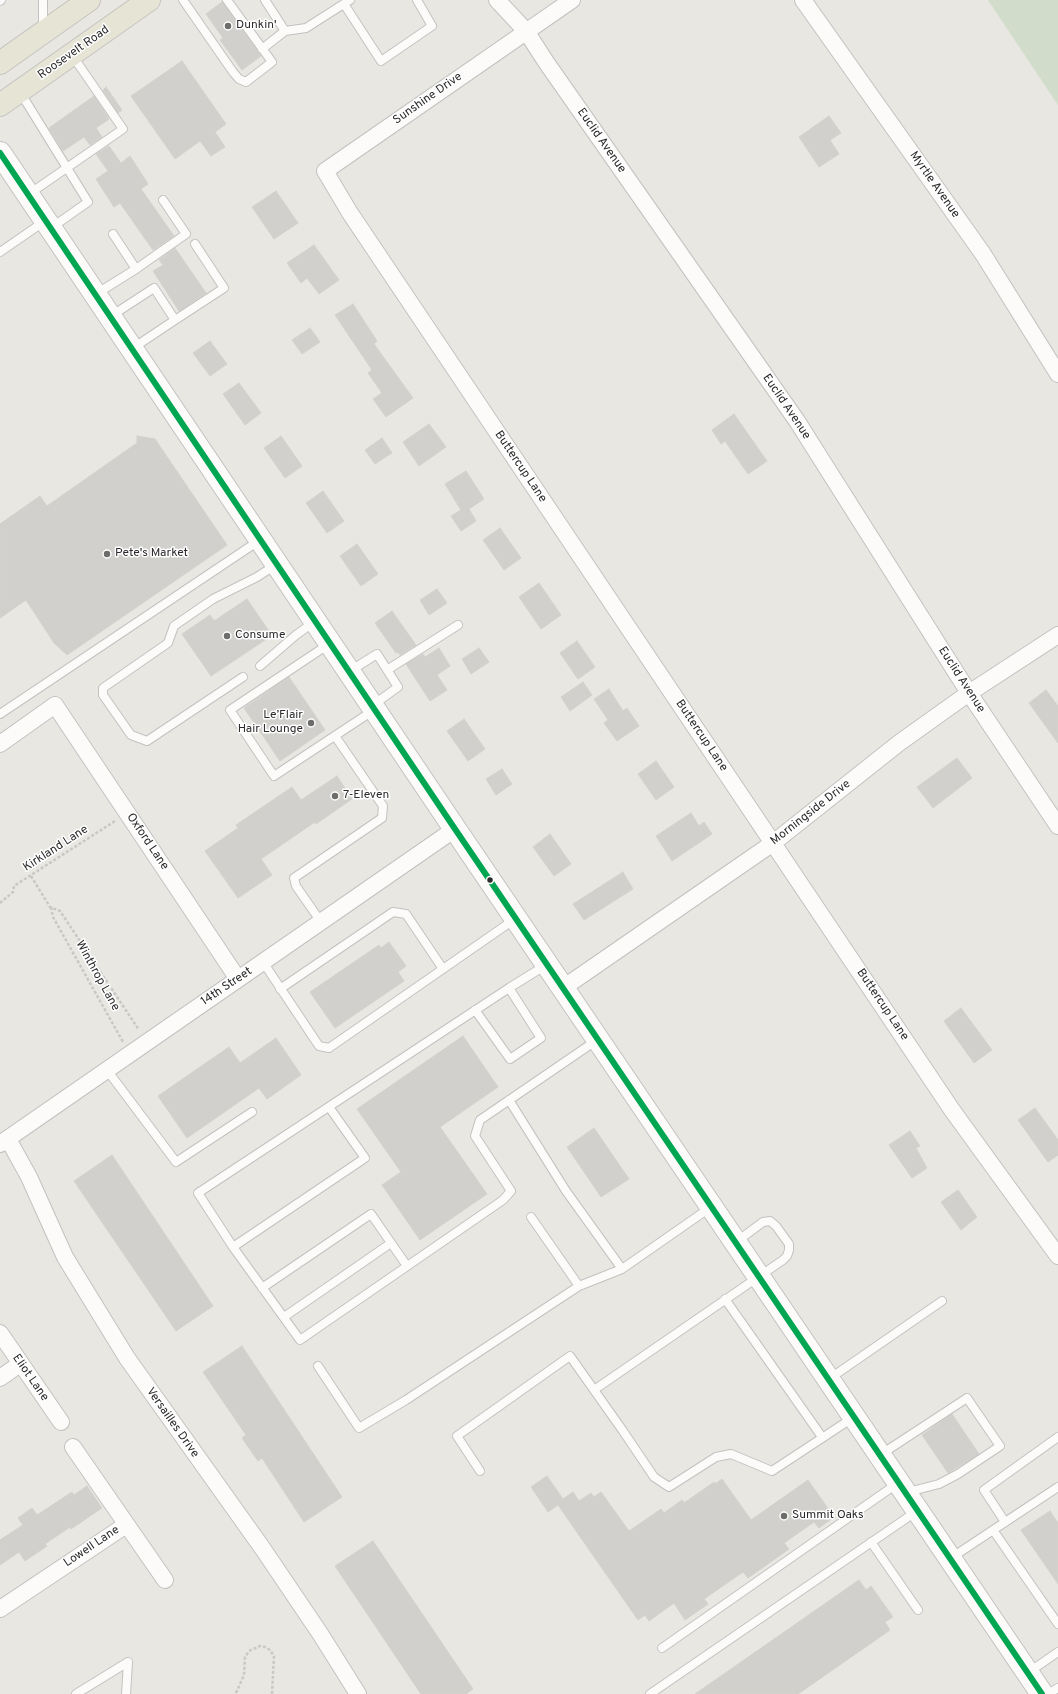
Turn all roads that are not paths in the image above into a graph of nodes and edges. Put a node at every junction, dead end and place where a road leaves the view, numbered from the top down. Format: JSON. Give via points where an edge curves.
{"nodes":[{"id":1,"x":43,"y":0,"type":"edge"},
{"id":2,"x":89,"y":0,"type":"edge"},
{"id":3,"x":149,"y":0,"type":"edge"},
{"id":4,"x":183,"y":0,"type":"edge"},
{"id":5,"x":227,"y":0,"type":"edge"},
{"id":6,"x":265,"y":0,"type":"edge"},
{"id":7,"x":417,"y":0,"type":"edge"},
{"id":8,"x":497,"y":0,"type":"edge"},
{"id":9,"x":572,"y":0,"type":"edge"},
{"id":10,"x":803,"y":0,"type":"edge"},
{"id":11,"x":347,"y":2,"type":"edge"},
{"id":12,"x":285,"y":31,"type":"junction"},
{"id":13,"x":526,"y":31,"type":"junction"},
{"id":14,"x":42,"y":34,"type":"junction"},
{"id":15,"x":262,"y":49,"type":"junction"},
{"id":16,"x":72,"y":54,"type":"junction"},
{"id":17,"x":0,"y":63,"type":"edge"},
{"id":18,"x":20,"y":91,"type":"junction"},
{"id":19,"x":0,"y":105,"type":"edge"},
{"id":20,"x":1,"y":157,"type":"edge"},
{"id":21,"x":66,"y":168,"type":"junction"},
{"id":22,"x":28,"y":194,"type":"junction"},
{"id":23,"x":164,"y":200,"type":"dead end"},
{"id":24,"x":350,"y":213,"type":"joint"},
{"id":25,"x":48,"y":224,"type":"junction"},
{"id":26,"x":113,"y":234,"type":"dead end"},
{"id":27,"x":194,"y":244,"type":"dead end"},
{"id":28,"x":0,"y":252,"type":"edge"},
{"id":29,"x":136,"y":269,"type":"junction"},
{"id":30,"x":95,"y":294,"type":"junction"},
{"id":31,"x":110,"y":316,"type":"junction"},
{"id":32,"x":175,"y":320,"type":"junction"},
{"id":33,"x":132,"y":349,"type":"junction"},
{"id":34,"x":1058,"y":374,"type":"edge"},
{"id":35,"x":260,"y":540,"type":"junction"},
{"id":36,"x":277,"y":564,"type":"junction"},
{"id":37,"x":315,"y":621,"type":"junction"},
{"id":38,"x":458,"y":625,"type":"dead end"},
{"id":39,"x":1058,"y":635,"type":"edge"},
{"id":40,"x":330,"y":643,"type":"junction"},
{"id":41,"x":260,"y":666,"type":"dead end"},
{"id":42,"x":387,"y":670,"type":"junction"},
{"id":43,"x":349,"y":672,"type":"junction"},
{"id":44,"x":243,"y":677,"type":"dead end"},
{"id":45,"x":969,"y":692,"type":"junction"},
{"id":46,"x":373,"y":707,"type":"junction"},
{"id":47,"x":0,"y":714,"type":"edge"},
{"id":48,"x":335,"y":736,"type":"junction"},
{"id":49,"x":0,"y":744,"type":"edge"},
{"id":50,"x":1058,"y":826,"type":"edge"},
{"id":51,"x":455,"y":829,"type":"junction"},
{"id":52,"x":773,"y":844,"type":"junction"},
{"id":53,"x":516,"y":919,"type":"junction"},
{"id":54,"x":321,"y":922,"type":"junction"},
{"id":55,"x":263,"y":962,"type":"junction"},
{"id":56,"x":547,"y":965,"type":"junction"},
{"id":57,"x":443,"y":969,"type":"junction"},
{"id":58,"x":238,"y":979,"type":"junction"},
{"id":59,"x":280,"y":988,"type":"junction"},
{"id":60,"x":509,"y":988,"type":"junction"},
{"id":61,"x":563,"y":988,"type":"junction"},
{"id":62,"x":475,"y":1010,"type":"junction"},
{"id":63,"x":598,"y":1040,"type":"junction"},
{"id":64,"x":107,"y":1070,"type":"junction"},
{"id":65,"x":509,"y":1100,"type":"junction"},
{"id":66,"x":329,"y":1107,"type":"junction"},
{"id":67,"x":252,"y":1112,"type":"dead end"},
{"id":68,"x":4,"y":1142,"type":"edge"},
{"id":69,"x":711,"y":1207,"type":"junction"},
{"id":70,"x":531,"y":1218,"type":"dead end"},
{"id":71,"x":391,"y":1243,"type":"junction"},
{"id":72,"x":736,"y":1243,"type":"junction"},
{"id":73,"x":234,"y":1247,"type":"junction"},
{"id":74,"x":1058,"y":1256,"type":"edge"},
{"id":75,"x":407,"y":1266,"type":"junction"},
{"id":76,"x":622,"y":1269,"type":"junction"},
{"id":77,"x":759,"y":1276,"type":"junction"},
{"id":78,"x":579,"y":1286,"type":"junction"},
{"id":79,"x":262,"y":1288,"type":"junction"},
{"id":80,"x":725,"y":1299,"type":"junction"},
{"id":81,"x":942,"y":1301,"type":"dead end"},
{"id":82,"x":284,"y":1317,"type":"junction"},
{"id":83,"x":0,"y":1333,"type":"edge"},
{"id":84,"x":20,"y":1364,"type":"junction"},
{"id":85,"x":318,"y":1366,"type":"dead end"},
{"id":86,"x":0,"y":1378,"type":"edge"},
{"id":87,"x":828,"y":1380,"type":"junction"},
{"id":88,"x":594,"y":1390,"type":"junction"},
{"id":89,"x":854,"y":1417,"type":"junction"},
{"id":90,"x":61,"y":1422,"type":"dead end"},
{"id":91,"x":1058,"y":1437,"type":"edge"},
{"id":92,"x":822,"y":1438,"type":"junction"},
{"id":93,"x":73,"y":1447,"type":"dead end"},
{"id":94,"x":880,"y":1455,"type":"junction"},
{"id":95,"x":480,"y":1471,"type":"dead end"},
{"id":96,"x":1058,"y":1487,"type":"edge"},
{"id":97,"x":907,"y":1496,"type":"junction"},
{"id":98,"x":1005,"y":1522,"type":"junction"},
{"id":99,"x":126,"y":1525,"type":"junction"},
{"id":100,"x":994,"y":1530,"type":"junction"},
{"id":101,"x":871,"y":1542,"type":"junction"},
{"id":102,"x":950,"y":1559,"type":"junction"},
{"id":103,"x":165,"y":1580,"type":"dead end"},
{"id":104,"x":0,"y":1609,"type":"edge"},
{"id":105,"x":918,"y":1610,"type":"dead end"},
{"id":106,"x":1058,"y":1624,"type":"edge"},
{"id":107,"x":662,"y":1648,"type":"dead end"},
{"id":108,"x":1058,"y":1652,"type":"edge"},
{"id":109,"x":1027,"y":1673,"type":"junction"},
{"id":110,"x":1058,"y":1688,"type":"edge"},
{"id":111,"x":76,"y":1694,"type":"edge"},
{"id":112,"x":126,"y":1694,"type":"edge"},
{"id":113,"x":358,"y":1694,"type":"edge"},
{"id":114,"x":650,"y":1694,"type":"edge"},
{"id":115,"x":1042,"y":1694,"type":"edge"},
{"id":116,"x":1048,"y":1694,"type":"edge"}],
"edges":[{"from":1,"to":14,"type":"lane"},
{"from":2,"to":14,"type":"main road"},
{"from":3,"to":16,"type":"main road","name":"Roosevelt Road"},
{"from":4,"to":15,"type":"lane","via":[[233,72],[243,82],[272,62]]},
{"from":5,"to":15,"type":"lane"},
{"from":6,"to":12,"type":"lane"},
{"from":7,"to":11,"type":"lane","via":[[432,26],[381,61]]},
{"from":8,"to":13,"type":"street","name":"Euclid Avenue"},
{"from":9,"to":13,"type":"street","name":"Sunshine Drive"},
{"from":10,"to":34,"type":"street","name":"Myrtle Avenue","via":[[983,254]]},
{"from":11,"to":12,"type":"lane","via":[[306,28]]},
{"from":12,"to":15,"type":"lane"},
{"from":13,"to":24,"type":"street","name":"Sunshine Drive","via":[[325,171]]},
{"from":13,"to":45,"type":"street","name":"Euclid Avenue","via":[[797,421]]},
{"from":14,"to":17,"type":"main road"},
{"from":16,"to":18,"type":"main road","name":"Roosevelt Road"},
{"from":16,"to":21,"type":"lane","via":[[123,129]]},
{"from":18,"to":19,"type":"main road","name":"Roosevelt Road"},
{"from":18,"to":21,"type":"lane"},
{"from":20,"to":22,"type":"main road"},
{"from":21,"to":22,"type":"lane"},
{"from":21,"to":25,"type":"lane","via":[[88,202]]},
{"from":22,"to":25,"type":"main road"},
{"from":23,"to":29,"type":"lane","via":[[186,234]]},
{"from":24,"to":52,"type":"street","name":"Buttercup Lane"},
{"from":25,"to":28,"type":"lane"},
{"from":25,"to":30,"type":"main road"},
{"from":26,"to":29,"type":"lane"},
{"from":27,"to":32,"type":"lane","via":[[224,288]]},
{"from":29,"to":30,"type":"lane"},
{"from":30,"to":31,"type":"main road"},
{"from":31,"to":32,"type":"lane","via":[[154,288]]},
{"from":31,"to":33,"type":"main road"},
{"from":32,"to":33,"type":"lane"},
{"from":33,"to":35,"type":"main road"},
{"from":35,"to":36,"type":"main road"},
{"from":35,"to":47,"type":"lane"},
{"from":36,"to":37,"type":"main road"},
{"from":36,"to":44,"type":"lane","via":[[213,599],[174,626],[168,643],[103,688],[103,695],[131,735],[147,741]]},
{"from":37,"to":40,"type":"main road"},
{"from":37,"to":41,"type":"lane"},
{"from":38,"to":42,"type":"lane"},
{"from":39,"to":45,"type":"street","name":"Morningside Drive"},
{"from":40,"to":43,"type":"main road"},
{"from":40,"to":48,"type":"lane","via":[[230,710],[274,776]]},
{"from":42,"to":43,"type":"lane","via":[[377,654]]},
{"from":42,"to":46,"type":"lane","via":[[398,687]]},
{"from":43,"to":46,"type":"main road"},
{"from":45,"to":50,"type":"street","name":"Euclid Avenue"},
{"from":45,"to":52,"type":"street","name":"Morningside Drive","via":[[899,743]]},
{"from":46,"to":48,"type":"lane"},
{"from":46,"to":51,"type":"main road"},
{"from":48,"to":54,"type":"lane","via":[[383,806],[382,818],[294,878],[296,886]]},
{"from":49,"to":58,"type":"street","name":"Oxford Lane","via":[[55,705]]},
{"from":51,"to":53,"type":"main road"},
{"from":51,"to":54,"type":"street","name":"14th Street"},
{"from":52,"to":61,"type":"street","name":"Morningside Drive"},
{"from":52,"to":74,"type":"street","name":"Buttercup Lane","via":[[952,1110]]},
{"from":53,"to":56,"type":"main road"},
{"from":53,"to":57,"type":"lane"},
{"from":54,"to":55,"type":"street","name":"14th Street"},
{"from":55,"to":58,"type":"street","name":"14th Street"},
{"from":55,"to":59,"type":"lane"},
{"from":56,"to":60,"type":"lane"},
{"from":56,"to":61,"type":"main road"},
{"from":57,"to":59,"type":"lane","via":[[406,914],[393,912]]},
{"from":57,"to":59,"type":"lane","via":[[329,1048],[319,1046]]},
{"from":58,"to":64,"type":"street","name":"14th Street"},
{"from":60,"to":62,"type":"lane"},
{"from":60,"to":62,"type":"lane","via":[[541,1038],[510,1059]]},
{"from":61,"to":63,"type":"main road"},
{"from":62,"to":66,"type":"lane"},
{"from":63,"to":65,"type":"lane"},
{"from":63,"to":69,"type":"main road"},
{"from":64,"to":67,"type":"lane","via":[[176,1162]]},
{"from":64,"to":68,"type":"street","name":"14th Street"},
{"from":65,"to":75,"type":"lane","via":[[480,1120],[475,1136],[511,1191],[503,1200]]},
{"from":65,"to":76,"type":"lane","via":[[566,1192]]},
{"from":66,"to":73,"type":"lane","via":[[365,1158]]},
{"from":66,"to":73,"type":"lane","via":[[198,1193]]},
{"from":68,"to":113,"type":"street","name":"Versailles Drive","via":[[29,1177],[65,1257],[127,1358],[263,1549]]},
{"from":69,"to":72,"type":"main road"},
{"from":69,"to":76,"type":"lane"},
{"from":70,"to":78,"type":"lane"},
{"from":71,"to":75,"type":"lane"},
{"from":71,"to":79,"type":"lane","via":[[371,1214]]},
{"from":71,"to":82,"type":"lane"},
{"from":72,"to":77,"type":"main road"},
{"from":72,"to":77,"type":"lane","via":[[770,1221],[789,1244],[787,1256]]},
{"from":73,"to":79,"type":"lane"},
{"from":75,"to":82,"type":"lane","via":[[300,1340]]},
{"from":76,"to":78,"type":"lane"},
{"from":77,"to":80,"type":"lane"},
{"from":77,"to":87,"type":"main road"},
{"from":78,"to":85,"type":"lane","via":[[359,1428]]},
{"from":79,"to":82,"type":"lane"},
{"from":80,"to":88,"type":"lane"},
{"from":80,"to":92,"type":"lane"},
{"from":81,"to":87,"type":"lane"},
{"from":83,"to":84,"type":"street","name":"Eliot Lane"},
{"from":84,"to":86,"type":"street"},
{"from":84,"to":90,"type":"street","name":"Eliot Lane"},
{"from":87,"to":89,"type":"main road"},
{"from":88,"to":92,"type":"lane","via":[[654,1477],[669,1487],[716,1457],[731,1454],[772,1471]]},
{"from":88,"to":95,"type":"lane","via":[[570,1356],[463,1431],[457,1436]]},
{"from":89,"to":92,"type":"lane"},
{"from":89,"to":94,"type":"main road"},
{"from":91,"to":98,"type":"lane","via":[[984,1490]]},
{"from":93,"to":99,"type":"street","name":"Lowell Lane"},
{"from":94,"to":97,"type":"main road"},
{"from":94,"to":97,"type":"lane","via":[[967,1398],[1000,1446],[958,1474]]},
{"from":96,"to":98,"type":"lane"},
{"from":97,"to":101,"type":"lane"},
{"from":97,"to":102,"type":"main road"},
{"from":97,"to":107,"type":"lane"},
{"from":98,"to":100,"type":"lane"},
{"from":99,"to":103,"type":"street"},
{"from":99,"to":104,"type":"street","name":"Lowell Lane"},
{"from":100,"to":102,"type":"lane"},
{"from":100,"to":106,"type":"lane"},
{"from":101,"to":105,"type":"lane"},
{"from":101,"to":114,"type":"lane"},
{"from":102,"to":109,"type":"main road"},
{"from":108,"to":109,"type":"lane"},
{"from":109,"to":115,"type":"main road"},
{"from":110,"to":116,"type":"lane"},
{"from":111,"to":112,"type":"lane","via":[[128,1662]]}]}
